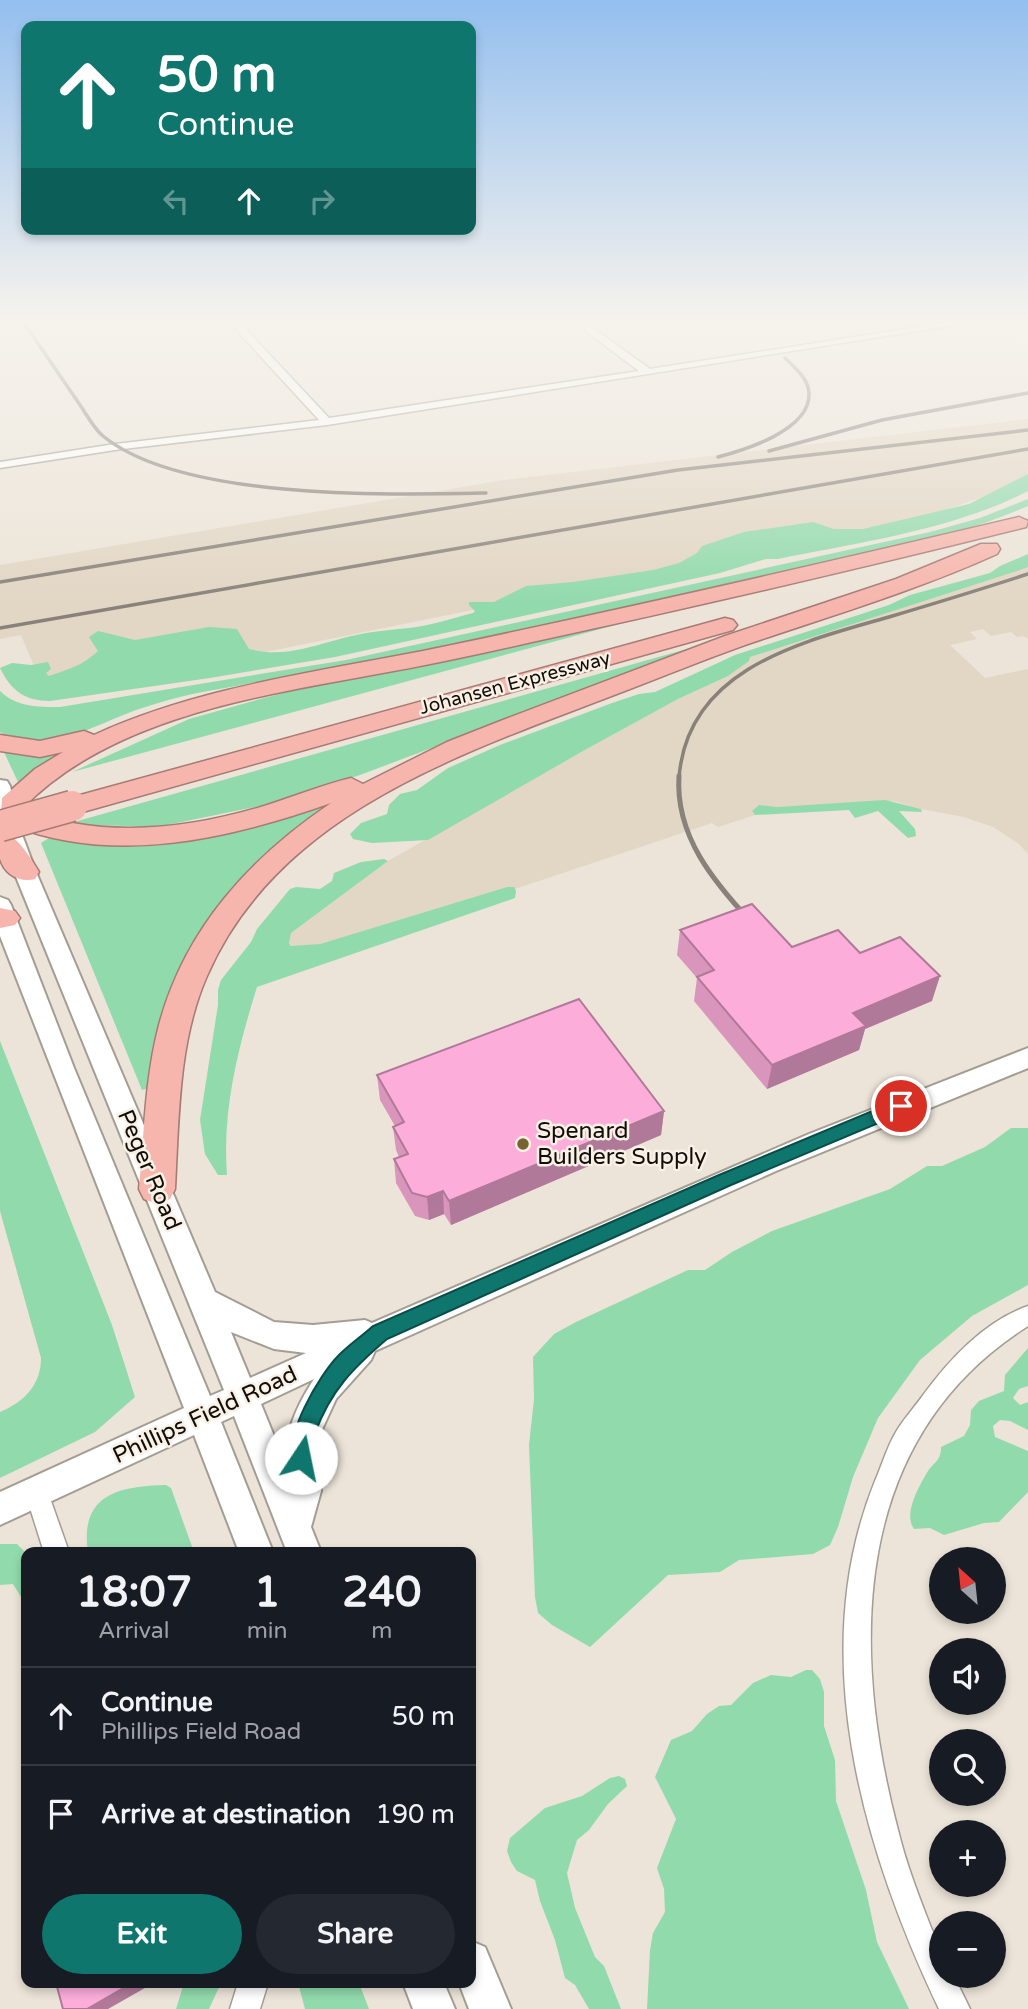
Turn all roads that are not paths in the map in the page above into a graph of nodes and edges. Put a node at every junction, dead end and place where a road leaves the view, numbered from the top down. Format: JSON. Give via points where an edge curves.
{"nodes":[{"id":1,"x":322,"y":417,"type":"edge"},
{"id":2,"x":361,"y":417,"type":"edge"},
{"id":3,"x":327,"y":422,"type":"junction"},
{"id":4,"x":0,"y":465,"type":"edge"},
{"id":5,"x":1025,"y":526,"type":"edge"},
{"id":6,"x":989,"y":549,"type":"junction"},
{"id":7,"x":229,"y":697,"type":"junction"},
{"id":8,"x":473,"y":740,"type":"junction"},
{"id":9,"x":0,"y":743,"type":"edge"},
{"id":10,"x":72,"y":796,"type":"junction"},
{"id":11,"x":1,"y":814,"type":"edge"},
{"id":12,"x":25,"y":872,"type":"joint"},
{"id":13,"x":2,"y":914,"type":"edge"},
{"id":14,"x":1028,"y":1058,"type":"edge"},
{"id":15,"x":157,"y":1189,"type":"junction"},
{"id":16,"x":203,"y":1300,"type":"junction"},
{"id":17,"x":1028,"y":1315,"type":"edge"},
{"id":18,"x":380,"y":1333,"type":"junction"},
{"id":19,"x":241,"y":1399,"type":"junction"},
{"id":20,"x":204,"y":1416,"type":"junction"},
{"id":21,"x":37,"y":1492,"type":"junction"},
{"id":22,"x":0,"y":1509,"type":"edge"},
{"id":23,"x":299,"y":1540,"type":"edge"},
{"id":24,"x":55,"y":1547,"type":"edge"},
{"id":25,"x":254,"y":1547,"type":"edge"},
{"id":26,"x":476,"y":1973,"type":"edge"},
{"id":27,"x":426,"y":1988,"type":"edge"},
{"id":28,"x":434,"y":2009,"type":"edge"},
{"id":29,"x":491,"y":2009,"type":"edge"},
{"id":30,"x":956,"y":2009,"type":"edge"}],
"edges":[{"from":1,"to":3,"type":"street"},
{"from":2,"to":3,"type":"street"},
{"from":3,"to":4,"type":"street"},
{"from":5,"to":6,"type":"highway","name":"Johansen Expressway"},
{"from":5,"to":7,"type":"highway"},
{"from":5,"to":10,"type":"highway","name":"Johansen Expressway"},
{"from":6,"to":8,"type":"highway","via":[[931,575],[752,634]]},
{"from":6,"to":10,"type":"highway","name":"Johansen Expressway"},
{"from":7,"to":9,"type":"highway","via":[[172,705],[55,748],[24,749]]},
{"from":7,"to":11,"type":"highway","via":[[146,723],[89,749],[45,775]]},
{"from":8,"to":11,"type":"highway","via":[[296,805],[179,832],[87,836],[28,825]]},
{"from":8,"to":15,"type":"highway","via":[[339,807],[253,878],[228,911],[192,973],[171,1038]]},
{"from":10,"to":11,"type":"highway","name":"Johansen Expressway","bridge":true},
{"from":11,"to":12,"type":"highway"},
{"from":12,"to":15,"type":"main road","name":"Peger Road"},
{"from":13,"to":20,"type":"main road","name":"Peger Road"},
{"from":14,"to":18,"type":"main road","name":"Phillips Field Road","via":[[878,1115]]},
{"from":15,"to":16,"type":"main road","name":"Peger Road"},
{"from":16,"to":18,"type":"main road","via":[[261,1332],[285,1338]]},
{"from":16,"to":19,"type":"main road","name":"Peger Road"},
{"from":17,"to":30,"type":"street","via":[[1001,1331],[952,1373],[915,1421],[887,1475],[858,1594],[857,1666],[869,1769],[892,1858],[916,1924]]},
{"from":18,"to":19,"type":"main road","name":"Phillips Field Road"},
{"from":18,"to":23,"type":"main road","via":[[344,1363],[311,1416],[303,1437],[306,1488]]},
{"from":19,"to":20,"type":"main road","name":"Phillips Field Road"},
{"from":19,"to":23,"type":"main road","name":"Peger Road"},
{"from":20,"to":21,"type":"main road","name":"Phillips Field Road"},
{"from":20,"to":25,"type":"main road","name":"Peger Road"},
{"from":21,"to":22,"type":"main road","name":"Phillips Field Road"},
{"from":21,"to":24,"type":"street"},
{"from":26,"to":29,"type":"main road"},
{"from":27,"to":28,"type":"main road"}]}
